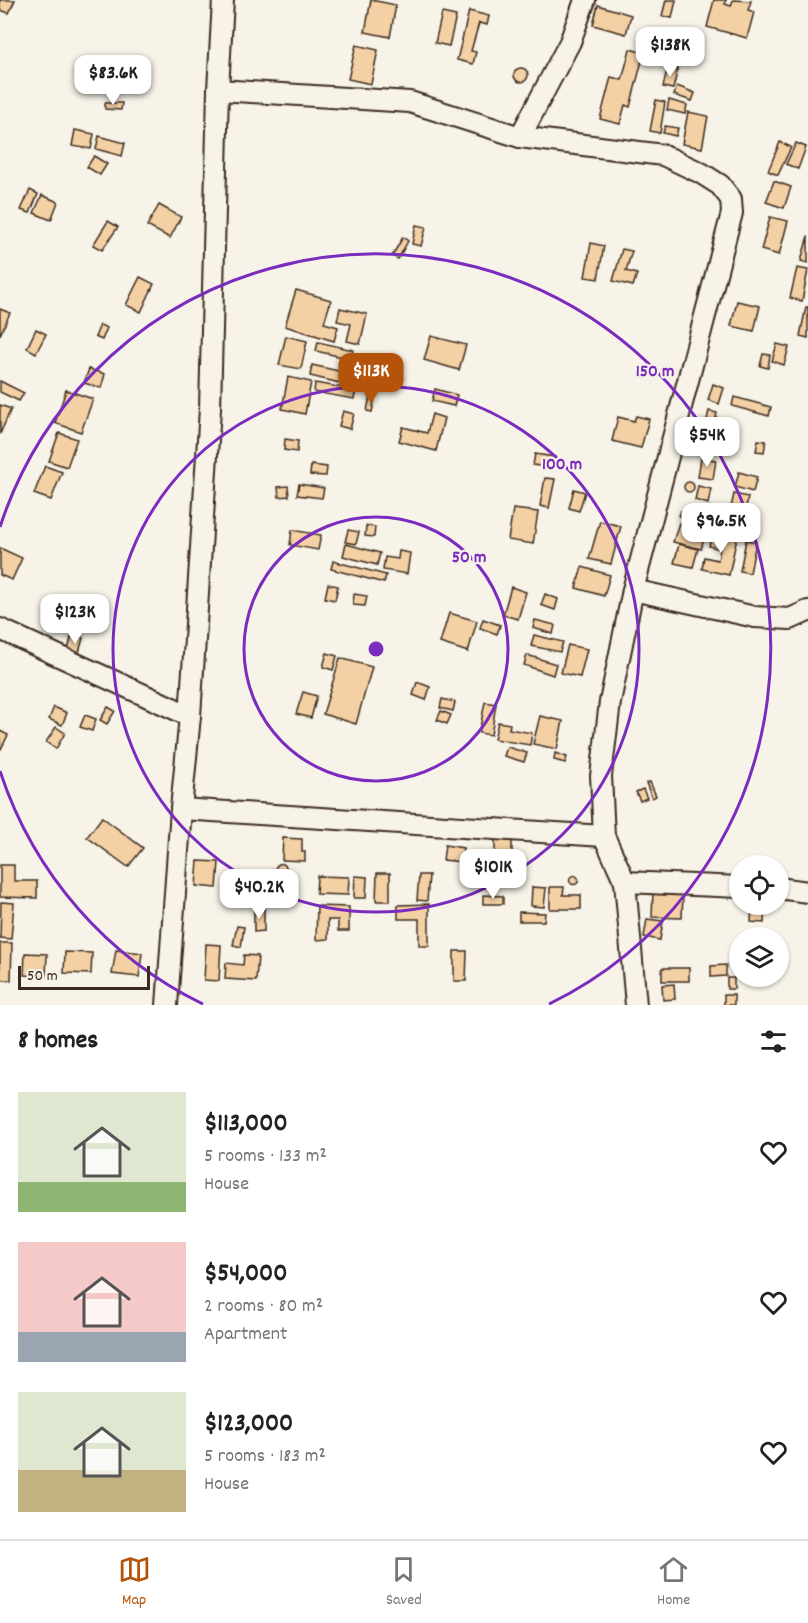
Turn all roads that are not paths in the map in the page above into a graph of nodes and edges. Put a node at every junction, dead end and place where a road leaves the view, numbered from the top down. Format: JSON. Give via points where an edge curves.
{"nodes":[{"id":1,"x":223,"y":0,"type":"edge"},
{"id":2,"x":585,"y":0,"type":"edge"},
{"id":3,"x":218,"y":90,"type":"junction"},
{"id":4,"x":520,"y":137,"type":"junction"},
{"id":5,"x":633,"y":590,"type":"junction"},
{"id":6,"x":808,"y":611,"type":"edge"},
{"id":7,"x":0,"y":629,"type":"edge"},
{"id":8,"x":190,"y":716,"type":"junction"},
{"id":9,"x":181,"y":809,"type":"junction"},
{"id":10,"x":604,"y":836,"type":"junction"},
{"id":11,"x":625,"y":882,"type":"junction"},
{"id":12,"x":729,"y":887,"type":"edge"},
{"id":13,"x":789,"y":889,"type":"edge"},
{"id":14,"x":808,"y":892,"type":"edge"},
{"id":15,"x":167,"y":1005,"type":"edge"},
{"id":16,"x":636,"y":1005,"type":"edge"}],
"edges":[{"from":1,"to":3,"type":"street"},
{"from":2,"to":4,"type":"street","via":[[570,42]]},
{"from":3,"to":4,"type":"street","via":[[410,102]]},
{"from":3,"to":8,"type":"street","via":[[210,409]]},
{"from":4,"to":5,"type":"street","via":[[663,155],[720,185],[731,199],[732,213]]},
{"from":5,"to":6,"type":"street","via":[[755,617],[790,619]]},
{"from":5,"to":10,"type":"street","via":[[610,702],[601,776]]},
{"from":7,"to":8,"type":"street"},
{"from":8,"to":9,"type":"street"},
{"from":9,"to":10,"type":"street"},
{"from":9,"to":15,"type":"street"},
{"from":10,"to":11,"type":"street"},
{"from":11,"to":12,"type":"street"},
{"from":11,"to":16,"type":"street"},
{"from":13,"to":14,"type":"street"}]}
